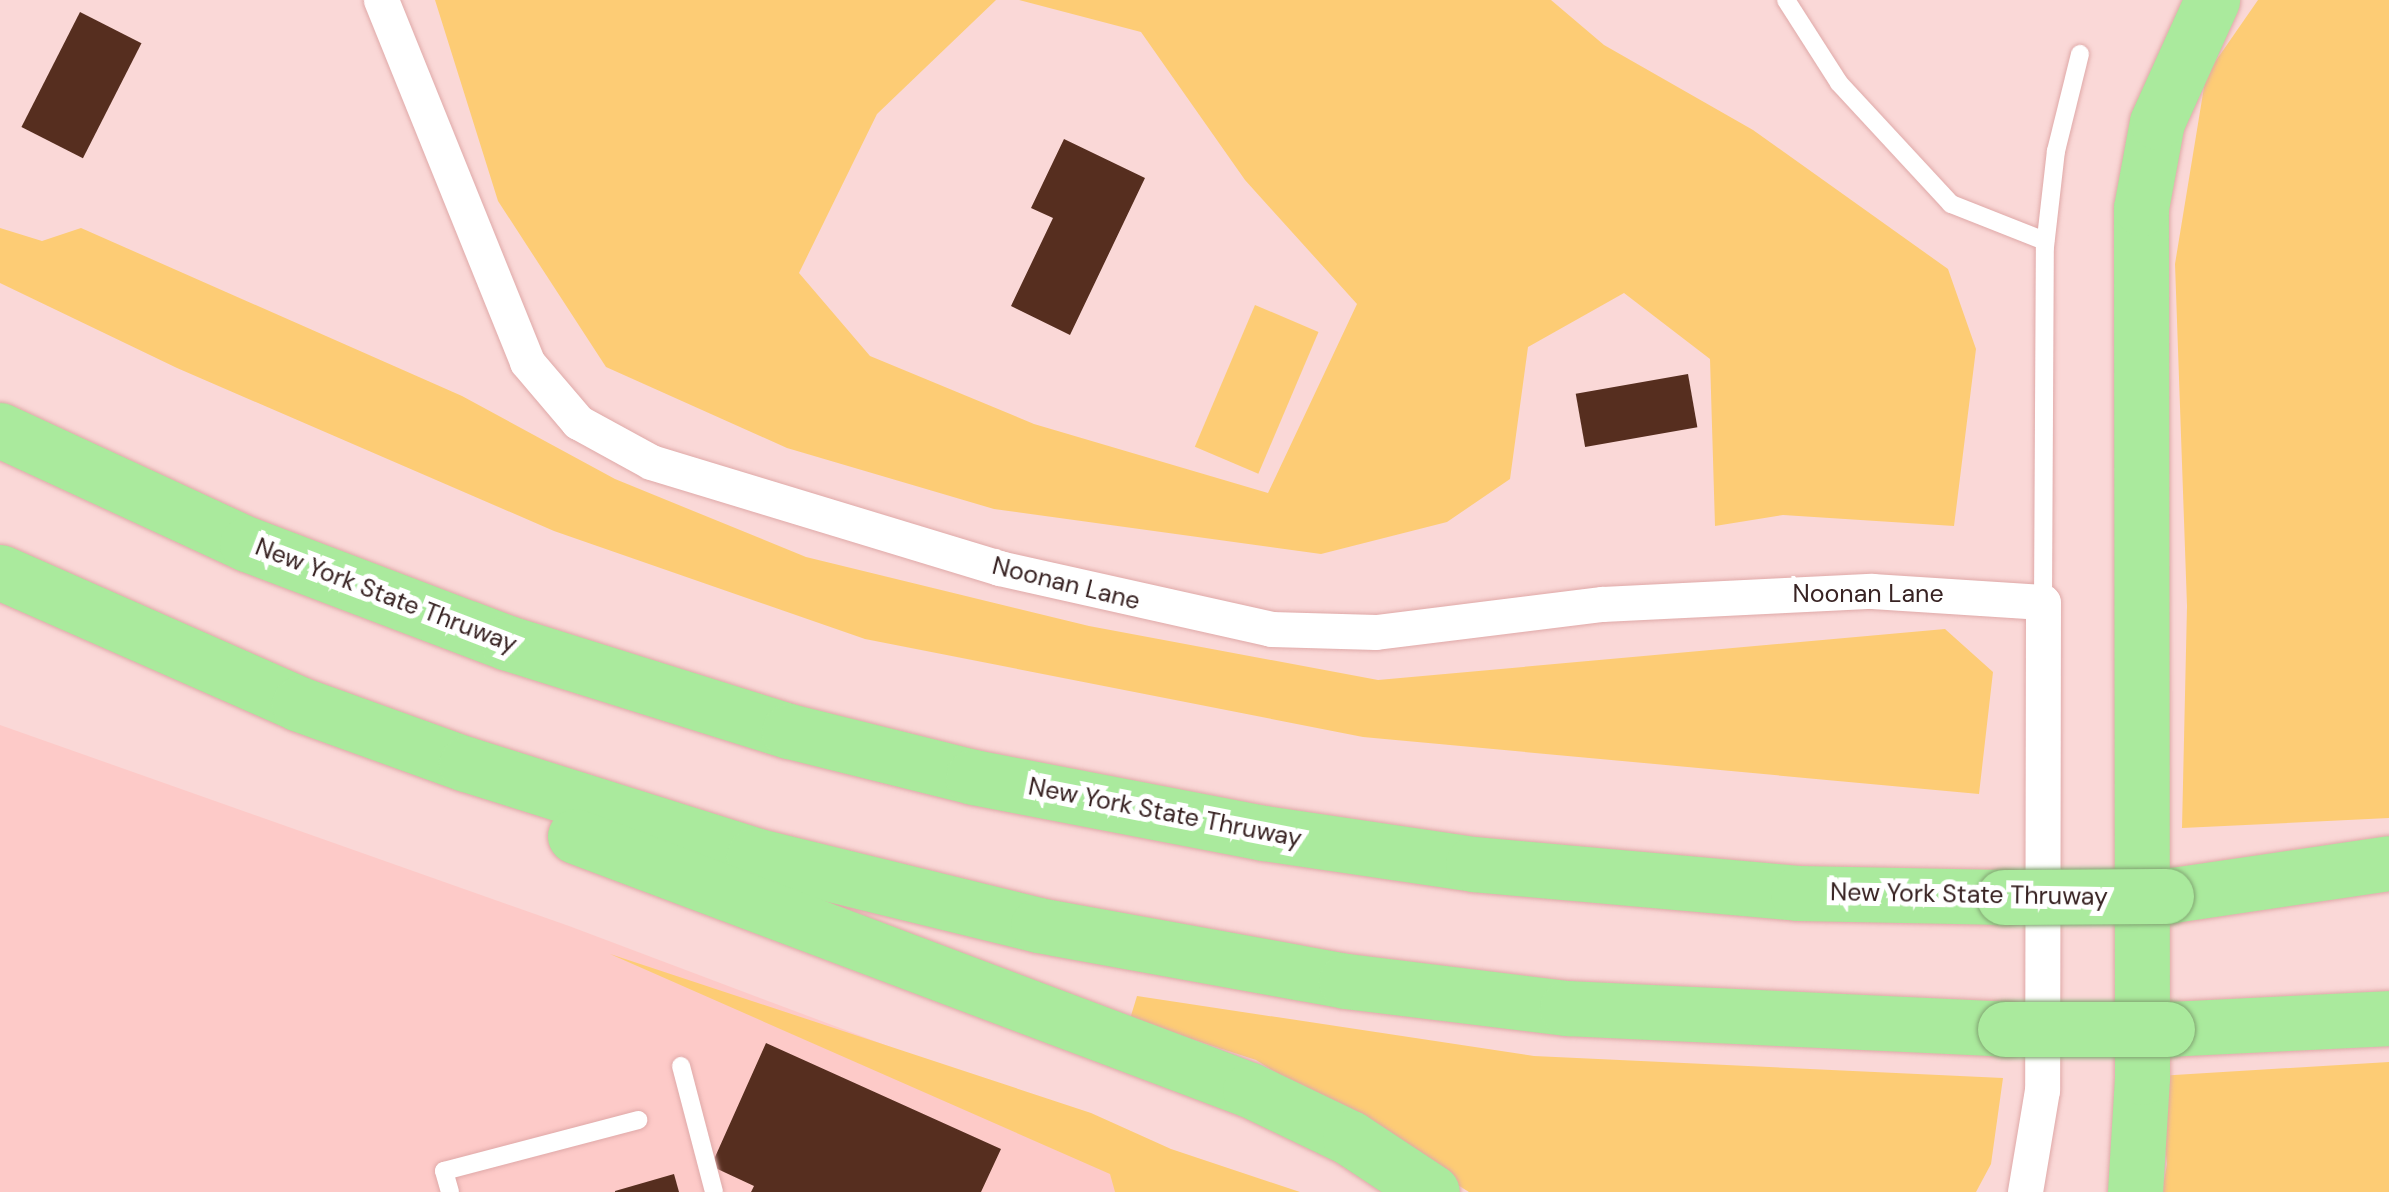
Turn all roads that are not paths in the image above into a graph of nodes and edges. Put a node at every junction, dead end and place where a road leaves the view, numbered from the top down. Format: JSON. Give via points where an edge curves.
{"nodes":[{"id":1,"x":381,"y":0,"type":"edge"},
{"id":2,"x":1786,"y":0,"type":"edge"},
{"id":3,"x":2172,"y":0,"type":"edge"},
{"id":4,"x":2212,"y":0,"type":"edge"},
{"id":5,"x":2080,"y":54,"type":"dead end"},
{"id":6,"x":2045,"y":240,"type":"junction"},
{"id":7,"x":0,"y":430,"type":"edge"},
{"id":8,"x":0,"y":572,"type":"edge"},
{"id":9,"x":2044,"y":602,"type":"junction"},
{"id":10,"x":299,"y":704,"type":"junction"},
{"id":11,"x":2389,"y":863,"type":"edge"},
{"id":12,"x":2389,"y":888,"type":"edge"},
{"id":13,"x":2166,"y":896,"type":"junction"},
{"id":14,"x":2389,"y":1018,"type":"edge"},
{"id":15,"x":681,"y":1066,"type":"dead end"},
{"id":16,"x":638,"y":1120,"type":"dead end"},
{"id":17,"x":450,"y":1192,"type":"edge"},
{"id":18,"x":714,"y":1192,"type":"edge"},
{"id":19,"x":1432,"y":1192,"type":"edge"},
{"id":20,"x":2025,"y":1192,"type":"edge"},
{"id":21,"x":2102,"y":1192,"type":"edge"},
{"id":22,"x":2135,"y":1192,"type":"edge"}],
"edges":[{"from":1,"to":9,"type":"street","name":"Noonan Lane","via":[[528,362],[578,422],[651,462],[1000,568],[1272,629],[1376,632],[1602,604],[1872,591]]},
{"from":2,"to":6,"type":"lane","via":[[1838,83],[1952,204]]},
{"from":3,"to":21,"type":"highway","via":[[2121,124],[2104,235],[2114,1059]]},
{"from":4,"to":22,"type":"highway","via":[[2156,122],[2140,225],[2142,1077]]},
{"from":5,"to":6,"type":"lane","via":[[2056,151]]},
{"from":6,"to":9,"type":"lane"},
{"from":7,"to":13,"type":"highway","name":"New York State Thruway","bridge":true,"via":[[247,544],[474,630],[770,726],[972,777],[1264,833],[1473,864],[1748,890]]},
{"from":8,"to":10,"type":"highway"},
{"from":9,"to":20,"type":"street","via":[[2042,1090]]},
{"from":10,"to":14,"type":"highway","bridge":true,"via":[[754,855],[1138,945],[1566,1008],[2005,1029],[2167,1030]]},
{"from":10,"to":19,"type":"highway","via":[[328,744],[1250,1090],[1350,1138]]},
{"from":11,"to":13,"type":"highway"},
{"from":12,"to":13,"type":"highway","name":"New York State Thruway"},
{"from":15,"to":18,"type":"lane"},
{"from":16,"to":17,"type":"lane","via":[[444,1171]]}]}
